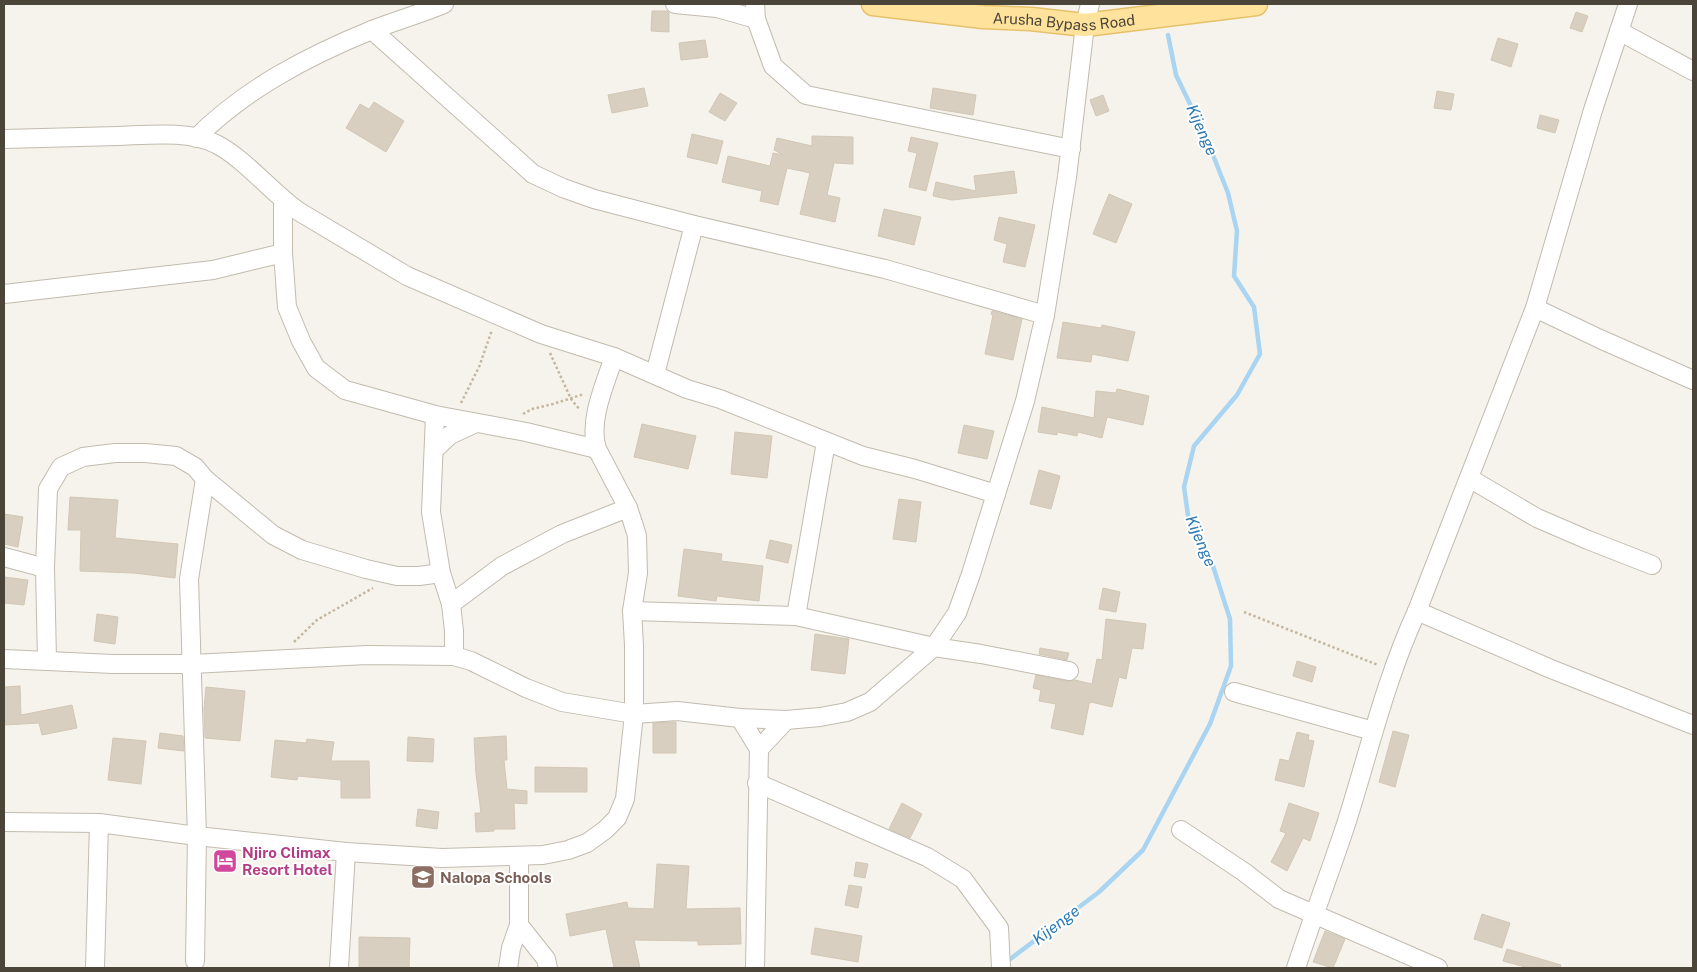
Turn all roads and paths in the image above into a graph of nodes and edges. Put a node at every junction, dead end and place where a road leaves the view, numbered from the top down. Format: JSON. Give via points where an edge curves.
{"nodes":[{"id":1,"x":444,"y":4,"type":"edge"},
{"id":2,"x":675,"y":4,"type":"edge"},
{"id":3,"x":873,"y":4,"type":"edge"},
{"id":4,"x":1256,"y":4,"type":"edge"},
{"id":5,"x":1628,"y":4,"type":"edge"},
{"id":6,"x":755,"y":12,"type":"edge"},
{"id":7,"x":1087,"y":15,"type":"edge"},
{"id":8,"x":372,"y":30,"type":"junction"},
{"id":9,"x":1619,"y":31,"type":"junction"},
{"id":10,"x":1693,"y":70,"type":"edge"},
{"id":11,"x":196,"y":138,"type":"junction"},
{"id":12,"x":4,"y":139,"type":"edge"},
{"id":13,"x":1071,"y":149,"type":"junction"},
{"id":14,"x":282,"y":200,"type":"junction"},
{"id":15,"x":694,"y":225,"type":"junction"},
{"id":16,"x":283,"y":253,"type":"junction"},
{"id":17,"x":4,"y":294,"type":"edge"},
{"id":18,"x":1535,"y":308,"type":"junction"},
{"id":19,"x":1045,"y":315,"type":"junction"},
{"id":20,"x":501,"y":316,"type":"junction"},
{"id":21,"x":541,"y":334,"type":"junction"},
{"id":22,"x":614,"y":357,"type":"junction"},
{"id":23,"x":655,"y":374,"type":"junction"},
{"id":24,"x":1693,"y":380,"type":"edge"},
{"id":25,"x":604,"y":386,"type":"junction"},
{"id":26,"x":571,"y":398,"type":"junction"},
{"id":27,"x":435,"y":415,"type":"junction"},
{"id":28,"x":454,"y":420,"type":"junction"},
{"id":29,"x":476,"y":423,"type":"junction"},
{"id":30,"x":594,"y":426,"type":"junction"},
{"id":31,"x":500,"y":427,"type":"junction"},
{"id":32,"x":826,"y":442,"type":"junction"},
{"id":33,"x":597,"y":449,"type":"junction"},
{"id":34,"x":434,"y":450,"type":"junction"},
{"id":35,"x":205,"y":478,"type":"junction"},
{"id":36,"x":1469,"y":478,"type":"junction"},
{"id":37,"x":996,"y":494,"type":"junction"},
{"id":38,"x":628,"y":508,"type":"junction"},
{"id":39,"x":4,"y":557,"type":"edge"},
{"id":40,"x":1652,"y":565,"type":"dead end"},
{"id":41,"x":45,"y":568,"type":"junction"},
{"id":42,"x":441,"y":573,"type":"junction"},
{"id":43,"x":397,"y":576,"type":"junction"},
{"id":44,"x":451,"y":604,"type":"junction"},
{"id":45,"x":632,"y":611,"type":"junction"},
{"id":46,"x":1244,"y":612,"type":"dead end"},
{"id":47,"x":1417,"y":612,"type":"junction"},
{"id":48,"x":796,"y":616,"type":"junction"},
{"id":49,"x":934,"y":646,"type":"junction"},
{"id":50,"x":454,"y":656,"type":"junction"},
{"id":51,"x":4,"y":659,"type":"edge"},
{"id":52,"x":47,"y":660,"type":"junction"},
{"id":53,"x":274,"y":660,"type":"junction"},
{"id":54,"x":192,"y":664,"type":"junction"},
{"id":55,"x":1069,"y":671,"type":"dead end"},
{"id":56,"x":1393,"y":672,"type":"junction"},
{"id":57,"x":1234,"y":692,"type":"dead end"},
{"id":58,"x":634,"y":714,"type":"junction"},
{"id":59,"x":740,"y":718,"type":"junction"},
{"id":60,"x":786,"y":720,"type":"junction"},
{"id":61,"x":1693,"y":725,"type":"edge"},
{"id":62,"x":1373,"y":731,"type":"junction"},
{"id":63,"x":759,"y":749,"type":"junction"},
{"id":64,"x":757,"y":783,"type":"junction"},
{"id":65,"x":4,"y":822,"type":"edge"},
{"id":66,"x":99,"y":823,"type":"junction"},
{"id":67,"x":1182,"y":830,"type":"dead end"},
{"id":68,"x":197,"y":836,"type":"junction"},
{"id":69,"x":346,"y":852,"type":"junction"},
{"id":70,"x":518,"y":857,"type":"junction"},
{"id":71,"x":1314,"y":913,"type":"junction"},
{"id":72,"x":519,"y":924,"type":"junction"},
{"id":73,"x":195,"y":961,"type":"dead end"},
{"id":74,"x":95,"y":968,"type":"edge"},
{"id":75,"x":339,"y":968,"type":"edge"},
{"id":76,"x":508,"y":968,"type":"edge"},
{"id":77,"x":548,"y":968,"type":"edge"},
{"id":78,"x":754,"y":968,"type":"edge"},
{"id":79,"x":1001,"y":968,"type":"edge"},
{"id":80,"x":1296,"y":968,"type":"edge"},
{"id":81,"x":1438,"y":968,"type":"edge"}],
"edges":[{"from":1,"to":8,"type":"street"},
{"from":2,"to":6,"type":"street"},
{"from":3,"to":7,"type":"main road","name":"Arusha Bypass Road","via":[[983,17],[1031,19]]},
{"from":4,"to":7,"type":"main road","name":"Arusha Bypass Road","via":[[1126,20]]},
{"from":5,"to":9,"type":"street"},
{"from":6,"to":13,"type":"street","via":[[773,66],[806,95]]},
{"from":7,"to":13,"type":"street"},
{"from":8,"to":11,"type":"street","via":[[277,75],[227,110]]},
{"from":8,"to":15,"type":"street","via":[[533,174],[594,199]]},
{"from":9,"to":10,"type":"street"},
{"from":9,"to":18,"type":"street"},
{"from":11,"to":12,"type":"street","via":[[168,135]]},
{"from":11,"to":14,"type":"street","via":[[215,143],[234,156]]},
{"from":13,"to":19,"type":"street"},
{"from":14,"to":16,"type":"street"},
{"from":14,"to":20,"type":"street","via":[[407,276]]},
{"from":15,"to":19,"type":"street","via":[[885,269]]},
{"from":15,"to":23,"type":"street"},
{"from":16,"to":17,"type":"street","via":[[213,270]]},
{"from":16,"to":27,"type":"street","via":[[286,307],[316,368],[345,390]]},
{"from":18,"to":24,"type":"street"},
{"from":18,"to":36,"type":"street"},
{"from":19,"to":37,"type":"street","via":[[1025,401]]},
{"from":20,"to":21,"type":"street"},
{"from":20,"to":28,"type":"path"},
{"from":21,"to":22,"type":"street"},
{"from":21,"to":26,"type":"path"},
{"from":22,"to":23,"type":"street"},
{"from":22,"to":25,"type":"street"},
{"from":23,"to":32,"type":"street"},
{"from":25,"to":26,"type":"path"},
{"from":25,"to":30,"type":"street"},
{"from":26,"to":30,"type":"path"},
{"from":26,"to":31,"type":"path","via":[[532,409]]},
{"from":27,"to":28,"type":"street"},
{"from":27,"to":34,"type":"street"},
{"from":28,"to":29,"type":"street"},
{"from":29,"to":31,"type":"street"},
{"from":29,"to":34,"type":"street","via":[[450,435]]},
{"from":30,"to":33,"type":"street"},
{"from":31,"to":33,"type":"street"},
{"from":32,"to":37,"type":"street","via":[[863,456]]},
{"from":32,"to":48,"type":"street"},
{"from":33,"to":38,"type":"street"},
{"from":34,"to":42,"type":"street","via":[[430,512]]},
{"from":35,"to":41,"type":"street","via":[[195,467],[176,456],[145,452],[83,457],[61,467],[48,489]]},
{"from":35,"to":43,"type":"street","via":[[273,534],[302,550]]},
{"from":35,"to":54,"type":"street","via":[[189,579]]},
{"from":36,"to":40,"type":"street","via":[[1537,518]]},
{"from":36,"to":47,"type":"street"},
{"from":37,"to":49,"type":"street","via":[[957,614]]},
{"from":38,"to":44,"type":"street","via":[[562,534],[502,566]]},
{"from":38,"to":45,"type":"street","via":[[637,536],[638,573]]},
{"from":39,"to":41,"type":"street"},
{"from":41,"to":52,"type":"street"},
{"from":42,"to":43,"type":"street"},
{"from":42,"to":44,"type":"street"},
{"from":43,"to":53,"type":"path","via":[[316,620]]},
{"from":44,"to":50,"type":"street"},
{"from":45,"to":48,"type":"street"},
{"from":45,"to":58,"type":"street"},
{"from":46,"to":56,"type":"path"},
{"from":47,"to":56,"type":"street"},
{"from":47,"to":61,"type":"street","via":[[1551,670]]},
{"from":48,"to":49,"type":"street"},
{"from":49,"to":55,"type":"street"},
{"from":49,"to":60,"type":"street","via":[[870,702],[848,712]]},
{"from":50,"to":53,"type":"street","via":[[367,655]]},
{"from":50,"to":58,"type":"street","via":[[562,702]]},
{"from":51,"to":52,"type":"street"},
{"from":52,"to":54,"type":"street"},
{"from":53,"to":54,"type":"street"},
{"from":54,"to":68,"type":"street"},
{"from":56,"to":62,"type":"street"},
{"from":57,"to":62,"type":"street"},
{"from":58,"to":59,"type":"street","via":[[677,711]]},
{"from":58,"to":70,"type":"street","via":[[625,799],[617,818],[587,843],[568,850]]},
{"from":59,"to":60,"type":"street"},
{"from":59,"to":63,"type":"street"},
{"from":60,"to":63,"type":"street"},
{"from":62,"to":71,"type":"street"},
{"from":63,"to":64,"type":"street"},
{"from":64,"to":78,"type":"street"},
{"from":64,"to":79,"type":"street","via":[[927,857],[962,879],[999,928]]},
{"from":65,"to":66,"type":"street"},
{"from":66,"to":68,"type":"street"},
{"from":66,"to":74,"type":"street"},
{"from":67,"to":71,"type":"street","via":[[1279,898]]},
{"from":68,"to":69,"type":"street"},
{"from":68,"to":73,"type":"street"},
{"from":69,"to":70,"type":"street","via":[[442,858]]},
{"from":69,"to":75,"type":"street"},
{"from":70,"to":72,"type":"street"},
{"from":71,"to":80,"type":"street"},
{"from":71,"to":81,"type":"street"},
{"from":72,"to":76,"type":"street"},
{"from":72,"to":77,"type":"street","via":[[546,959]]}]}
